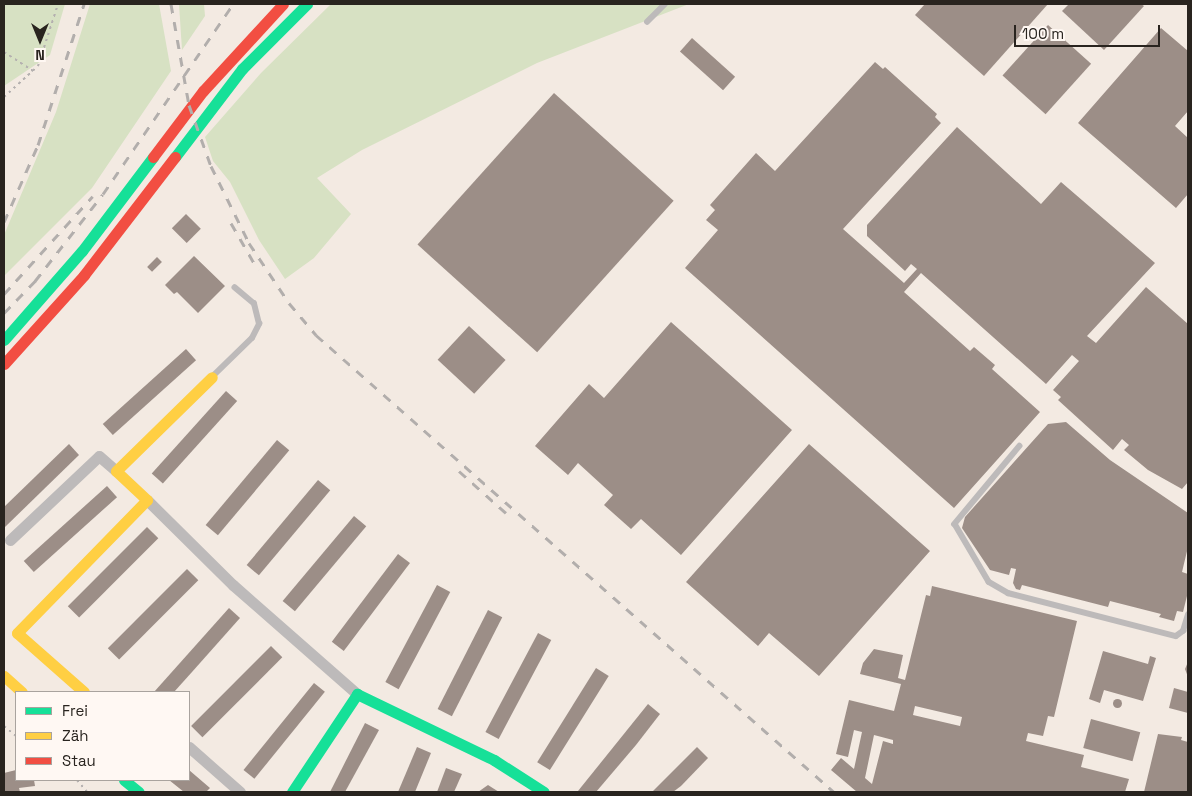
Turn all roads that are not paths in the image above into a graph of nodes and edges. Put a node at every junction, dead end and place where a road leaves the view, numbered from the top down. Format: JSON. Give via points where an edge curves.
{"nodes":[{"id":1,"x":283,"y":4,"type":"edge"},
{"id":2,"x":307,"y":4,"type":"edge"},
{"id":3,"x":665,"y":4,"type":"edge"},
{"id":4,"x":648,"y":22,"type":"dead end"},
{"id":5,"x":235,"y":288,"type":"dead end"},
{"id":6,"x":4,"y":340,"type":"edge"},
{"id":7,"x":4,"y":364,"type":"edge"},
{"id":8,"x":212,"y":377,"type":"joint"},
{"id":9,"x":1020,"y":446,"type":"dead end"},
{"id":10,"x":116,"y":471,"type":"junction"},
{"id":11,"x":147,"y":500,"type":"junction"},
{"id":12,"x":10,"y":540,"type":"dead end"},
{"id":13,"x":1188,"y":615,"type":"edge"},
{"id":14,"x":4,"y":676,"type":"edge"},
{"id":15,"x":21,"y":691,"type":"edge"},
{"id":16,"x":83,"y":691,"type":"edge"},
{"id":17,"x":357,"y":694,"type":"junction"},
{"id":18,"x":190,"y":748,"type":"edge"},
{"id":19,"x":125,"y":781,"type":"edge"},
{"id":20,"x":139,"y":792,"type":"edge"},
{"id":21,"x":240,"y":792,"type":"edge"},
{"id":22,"x":292,"y":792,"type":"edge"},
{"id":23,"x":544,"y":792,"type":"edge"}],
"edges":[{"from":1,"to":6,"type":"main road","via":[[203,91],[82,251]]},
{"from":2,"to":7,"type":"main road","via":[[242,69],[84,276]]},
{"from":3,"to":4,"type":"lane"},
{"from":5,"to":8,"type":"lane","via":[[254,304],[259,324],[252,338]]},
{"from":8,"to":10,"type":"main road"},
{"from":9,"to":13,"type":"lane","via":[[955,524],[989,582],[1008,593],[1176,636],[1183,631]]},
{"from":10,"to":11,"type":"main road"},
{"from":10,"to":12,"type":"street","via":[[100,456]]},
{"from":11,"to":16,"type":"main road","via":[[16,633]]},
{"from":11,"to":17,"type":"street","via":[[233,585]]},
{"from":14,"to":15,"type":"main road"},
{"from":17,"to":22,"type":"main road"},
{"from":17,"to":23,"type":"main road","via":[[494,760]]},
{"from":18,"to":21,"type":"street"},
{"from":19,"to":20,"type":"main road"}]}
